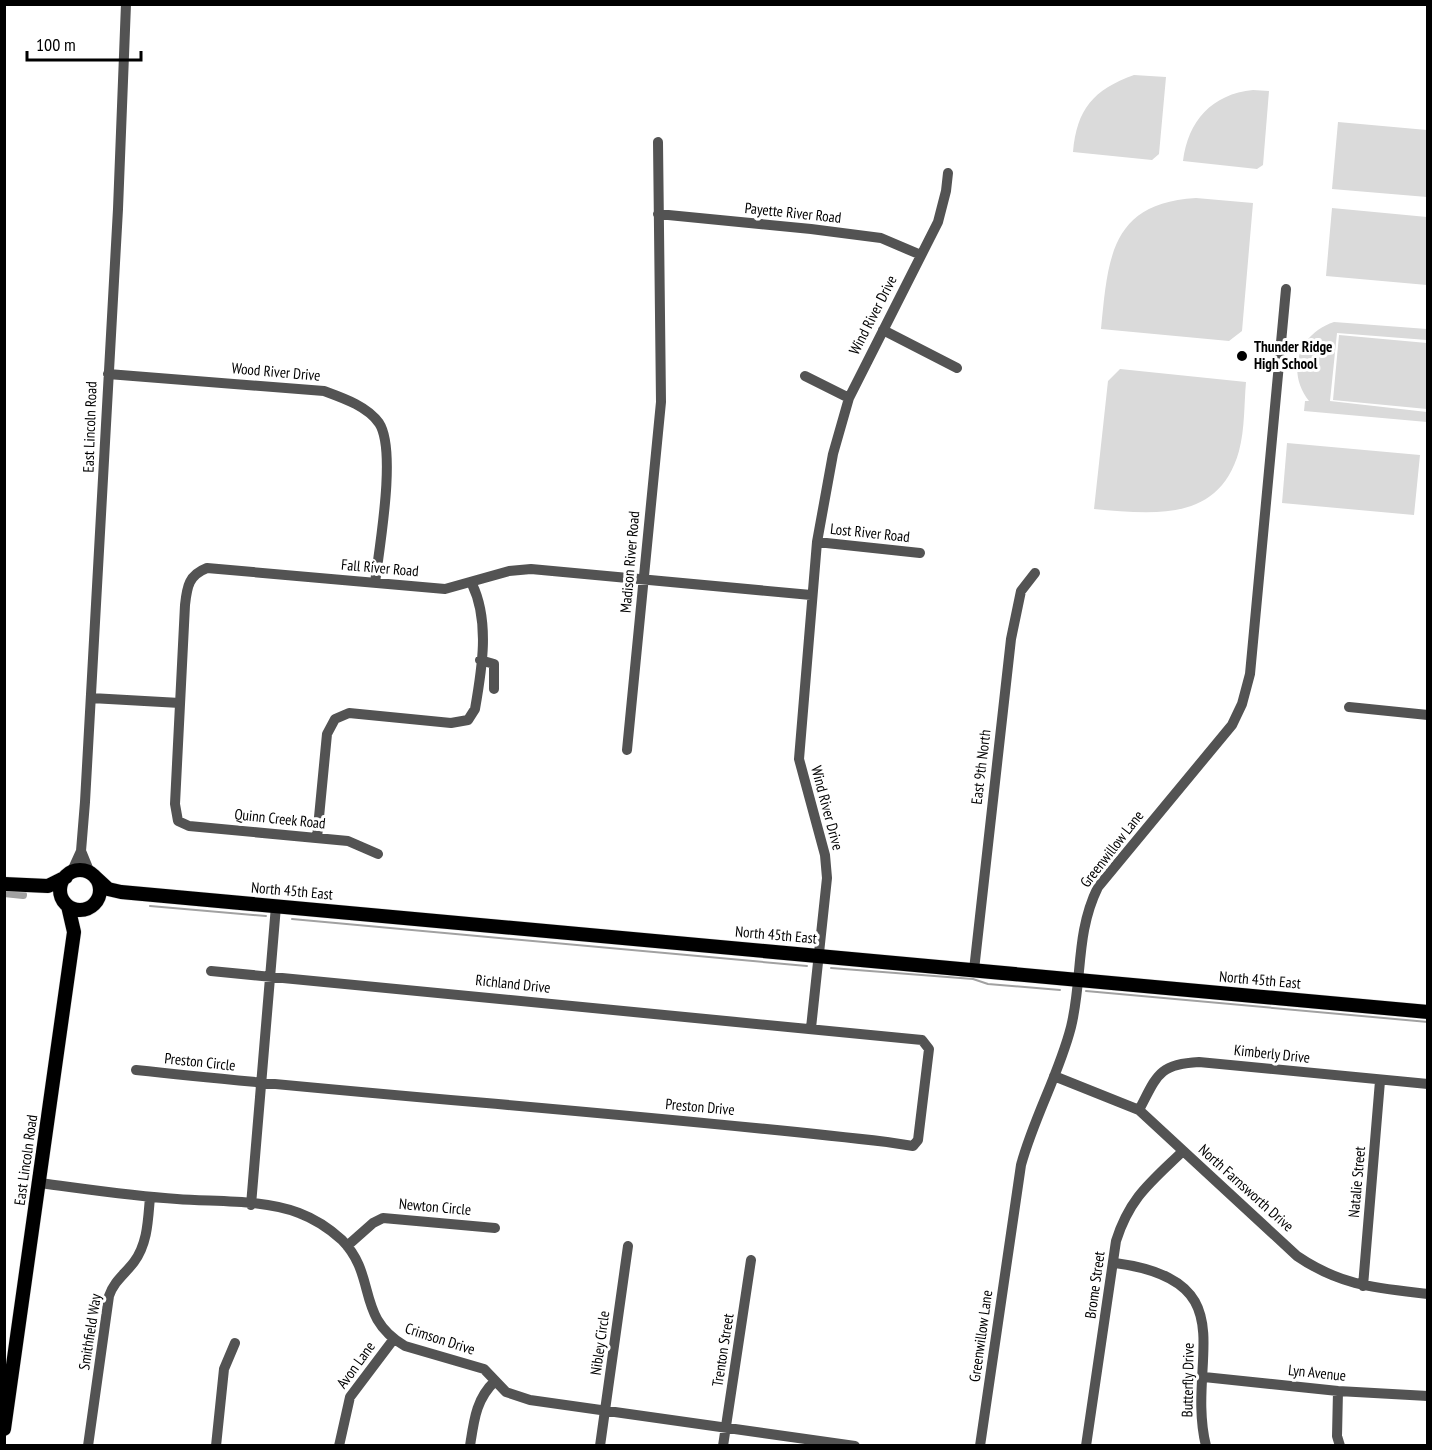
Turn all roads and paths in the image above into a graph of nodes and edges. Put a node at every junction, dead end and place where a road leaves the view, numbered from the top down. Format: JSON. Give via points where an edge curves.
{"nodes":[{"id":1,"x":126,"y":4,"type":"edge"},
{"id":2,"x":658,"y":142,"type":"dead end"},
{"id":3,"x":948,"y":173,"type":"dead end"},
{"id":4,"x":658,"y":214,"type":"junction"},
{"id":5,"x":921,"y":255,"type":"junction"},
{"id":6,"x":1286,"y":289,"type":"dead end"},
{"id":7,"x":883,"y":330,"type":"junction"},
{"id":8,"x":957,"y":368,"type":"dead end"},
{"id":9,"x":108,"y":374,"type":"junction"},
{"id":10,"x":805,"y":376,"type":"dead end"},
{"id":11,"x":849,"y":398,"type":"junction"},
{"id":12,"x":817,"y":542,"type":"junction"},
{"id":13,"x":920,"y":553,"type":"dead end"},
{"id":14,"x":1035,"y":573,"type":"dead end"},
{"id":15,"x":644,"y":579,"type":"junction"},
{"id":16,"x":375,"y":583,"type":"junction"},
{"id":17,"x":472,"y":584,"type":"junction"},
{"id":18,"x":810,"y":595,"type":"junction"},
{"id":19,"x":480,"y":660,"type":"junction"},
{"id":20,"x":494,"y":689,"type":"dead end"},
{"id":21,"x":90,"y":698,"type":"junction"},
{"id":22,"x":180,"y":703,"type":"junction"},
{"id":23,"x":1349,"y":707,"type":"dead end"},
{"id":24,"x":1428,"y":715,"type":"edge"},
{"id":25,"x":627,"y":750,"type":"dead end"},
{"id":26,"x":178,"y":821,"type":"joint"},
{"id":27,"x":317,"y":838,"type":"junction"},
{"id":28,"x":81,"y":851,"type":"junction"},
{"id":29,"x":378,"y":854,"type":"dead end"},
{"id":30,"x":68,"y":875,"type":"junction"},
{"id":31,"x":92,"y":875,"type":"junction"},
{"id":32,"x":4,"y":884,"type":"edge"},
{"id":33,"x":37,"y":886,"type":"junction"},
{"id":34,"x":121,"y":892,"type":"junction"},
{"id":35,"x":66,"y":904,"type":"junction"},
{"id":36,"x":92,"y":905,"type":"junction"},
{"id":37,"x":276,"y":906,"type":"junction"},
{"id":38,"x":74,"y":932,"type":"junction"},
{"id":39,"x":818,"y":956,"type":"junction"},
{"id":40,"x":974,"y":970,"type":"junction"},
{"id":41,"x":211,"y":971,"type":"dead end"},
{"id":42,"x":272,"y":975,"type":"junction"},
{"id":43,"x":1077,"y":981,"type":"junction"},
{"id":44,"x":1428,"y":1012,"type":"edge"},
{"id":45,"x":811,"y":1028,"type":"junction"},
{"id":46,"x":136,"y":1070,"type":"dead end"},
{"id":47,"x":1054,"y":1076,"type":"junction"},
{"id":48,"x":1380,"y":1081,"type":"junction"},
{"id":49,"x":261,"y":1084,"type":"junction"},
{"id":50,"x":1428,"y":1084,"type":"edge"},
{"id":51,"x":1139,"y":1110,"type":"junction"},
{"id":52,"x":1183,"y":1151,"type":"junction"},
{"id":53,"x":40,"y":1183,"type":"junction"},
{"id":54,"x":150,"y":1197,"type":"junction"},
{"id":55,"x":251,"y":1205,"type":"junction"},
{"id":56,"x":495,"y":1228,"type":"dead end"},
{"id":57,"x":627,"y":1245,"type":"dead end"},
{"id":58,"x":347,"y":1246,"type":"junction"},
{"id":59,"x":751,"y":1260,"type":"dead end"},
{"id":60,"x":1115,"y":1263,"type":"junction"},
{"id":61,"x":1363,"y":1286,"type":"junction"},
{"id":62,"x":1428,"y":1294,"type":"edge"},
{"id":63,"x":393,"y":1340,"type":"junction"},
{"id":64,"x":235,"y":1343,"type":"dead end"},
{"id":65,"x":10,"y":1350,"type":"edge"},
{"id":66,"x":1204,"y":1377,"type":"junction"},
{"id":67,"x":495,"y":1381,"type":"junction"},
{"id":68,"x":1338,"y":1391,"type":"junction"},
{"id":69,"x":1428,"y":1396,"type":"edge"},
{"id":70,"x":605,"y":1412,"type":"junction"},
{"id":71,"x":724,"y":1427,"type":"junction"},
{"id":72,"x":4,"y":1429,"type":"edge"},
{"id":73,"x":88,"y":1446,"type":"edge"},
{"id":74,"x":216,"y":1446,"type":"edge"},
{"id":75,"x":339,"y":1446,"type":"edge"},
{"id":76,"x":470,"y":1446,"type":"edge"},
{"id":77,"x":600,"y":1446,"type":"edge"},
{"id":78,"x":723,"y":1446,"type":"edge"},
{"id":79,"x":855,"y":1446,"type":"edge"},
{"id":80,"x":980,"y":1446,"type":"edge"},
{"id":81,"x":1086,"y":1446,"type":"edge"},
{"id":82,"x":1206,"y":1446,"type":"edge"},
{"id":83,"x":1340,"y":1446,"type":"edge"}],
"edges":[{"from":1,"to":9,"type":"street","name":"East Lincoln Road"},
{"from":2,"to":4,"type":"street","name":"Madison River Road"},
{"from":3,"to":5,"type":"street","name":"Wind River Drive","via":[[943,208]]},
{"from":4,"to":5,"type":"street","name":"Payette River Road","via":[[881,238]]},
{"from":4,"to":15,"type":"street","name":"Madison River Road","via":[[661,377]]},
{"from":5,"to":7,"type":"street","name":"Wind River Drive"},
{"from":6,"to":43,"type":"street","name":"Greenwillow Lane","via":[[1254,649],[1242,704],[1220,741],[1098,887],[1087,910]]},
{"from":7,"to":8,"type":"street"},
{"from":7,"to":11,"type":"street","name":"Wind River Drive"},
{"from":9,"to":16,"type":"street","name":"Wood River Drive","via":[[324,392],[363,409],[379,423],[387,459]]},
{"from":9,"to":21,"type":"street","name":"East Lincoln Road"},
{"from":10,"to":11,"type":"street"},
{"from":11,"to":12,"type":"street","name":"Wind River Drive","via":[[835,444]]},
{"from":12,"to":13,"type":"street","name":"Lost River Road"},
{"from":12,"to":18,"type":"street","name":"Wind River Drive"},
{"from":14,"to":40,"type":"street","name":"East 9th North","via":[[1021,591],[1011,639]]},
{"from":15,"to":17,"type":"street","name":"Fall River Road","via":[[531,569]]},
{"from":15,"to":18,"type":"street","name":"Fall River Road"},
{"from":15,"to":25,"type":"street","name":"Madison River Road"},
{"from":16,"to":17,"type":"street","name":"Fall River Road","via":[[445,589]]},
{"from":16,"to":22,"type":"street","name":"Fall River Road","via":[[207,568],[194,573],[187,585]]},
{"from":17,"to":19,"type":"street","via":[[482,615]]},
{"from":18,"to":39,"type":"street","name":"Wind River Drive","via":[[799,759],[825,855],[827,878]]},
{"from":19,"to":20,"type":"street","via":[[494,664]]},
{"from":19,"to":27,"type":"street","via":[[475,709],[468,720],[452,723],[350,713],[335,718],[327,734]]},
{"from":21,"to":22,"type":"street"},
{"from":21,"to":28,"type":"street","name":"East Lincoln Road"},
{"from":22,"to":26,"type":"street","name":"Fall River Road","via":[[175,804]]},
{"from":23,"to":24,"type":"street"},
{"from":26,"to":27,"type":"street","name":"Quinn Creek Road","via":[[189,826]]},
{"from":27,"to":29,"type":"street","name":"Quinn Creek Road","via":[[348,841]]},
{"from":28,"to":30,"type":"street","name":"East Lincoln Road"},
{"from":28,"to":31,"type":"street","name":"East Lincoln Road"},
{"from":30,"to":31,"type":"main road","via":[[84,871]]},
{"from":30,"to":33,"type":"main road","via":[[48,886]]},
{"from":30,"to":35,"type":"main road","via":[[60,888]]},
{"from":31,"to":34,"type":"main road","name":"North 45th East","via":[[108,889]]},
{"from":31,"to":36,"type":"main road","via":[[100,889]]},
{"from":32,"to":33,"type":"main road"},
{"from":33,"to":35,"type":"main road","via":[[56,893]]},
{"from":34,"to":36,"type":"main road","name":"North 45th East"},
{"from":34,"to":37,"type":"main road","name":"North 45th East"},
{"from":35,"to":36,"type":"main road","via":[[78,910]]},
{"from":35,"to":38,"type":"main road","name":"East Lincoln Road"},
{"from":36,"to":38,"type":"main road","name":"East Lincoln Road","via":[[80,917]]},
{"from":37,"to":39,"type":"main road","name":"North 45th East"},
{"from":37,"to":42,"type":"street"},
{"from":38,"to":53,"type":"main road","name":"East Lincoln Road"},
{"from":39,"to":40,"type":"main road","name":"North 45th East"},
{"from":39,"to":45,"type":"street","name":"Wind River Drive"},
{"from":40,"to":43,"type":"main road","name":"North 45th East"},
{"from":41,"to":42,"type":"street","name":"Richland Drive"},
{"from":42,"to":45,"type":"street","name":"Richland Drive"},
{"from":42,"to":49,"type":"street"},
{"from":43,"to":44,"type":"main road","name":"North 45th East"},
{"from":43,"to":47,"type":"street","name":"Greenwillow Lane","via":[[1072,1023]]},
{"from":45,"to":49,"type":"street","name":"Preston Drive","via":[[922,1040],[929,1049],[920,1131],[913,1146],[785,1130]]},
{"from":46,"to":49,"type":"street","name":"Preston Circle"},
{"from":47,"to":51,"type":"street","name":"North Farnsworth Drive"},
{"from":47,"to":80,"type":"street","name":"Greenwillow Lane","via":[[1020,1165]]},
{"from":48,"to":50,"type":"street","name":"Kimberly Drive"},
{"from":48,"to":51,"type":"street","name":"Kimberly Drive","via":[[1178,1063],[1158,1073]]},
{"from":48,"to":61,"type":"street","name":"Natalie Street"},
{"from":49,"to":55,"type":"street"},
{"from":51,"to":52,"type":"street","name":"North Farnsworth Drive"},
{"from":52,"to":60,"type":"street","name":"Brome Street","via":[[1129,1207],[1116,1241]]},
{"from":52,"to":61,"type":"street","name":"North Farnsworth Drive","via":[[1297,1256],[1342,1281]]},
{"from":53,"to":54,"type":"street","name":"Crimson Drive"},
{"from":53,"to":65,"type":"main road","name":"East Lincoln Road"},
{"from":54,"to":55,"type":"street","name":"Crimson Drive"},
{"from":54,"to":73,"type":"street","name":"Smithfield Way","via":[[142,1248],[113,1284],[109,1296]]},
{"from":55,"to":58,"type":"street","name":"Crimson Drive","via":[[299,1213],[321,1224]]},
{"from":56,"to":58,"type":"street","name":"Newton Circle","via":[[383,1218]]},
{"from":57,"to":70,"type":"street","name":"Nibley Circle"},
{"from":58,"to":63,"type":"street","name":"Crimson Drive","via":[[365,1280],[370,1310]]},
{"from":59,"to":71,"type":"street","name":"Trenton Street","via":[[742,1336]]},
{"from":60,"to":66,"type":"street","name":"Butterfly Drive","via":[[1157,1272],[1189,1292],[1205,1339]]},
{"from":60,"to":81,"type":"street","name":"Brome Street"},
{"from":61,"to":62,"type":"street","name":"North Farnsworth Drive"},
{"from":63,"to":67,"type":"street","name":"Crimson Drive","via":[[484,1369]]},
{"from":63,"to":75,"type":"street","name":"Avon Lane","via":[[350,1397]]},
{"from":64,"to":74,"type":"street","via":[[224,1369]]},
{"from":65,"to":72,"type":"main road","name":"East Lincoln Road"},
{"from":66,"to":68,"type":"street","name":"Lyn Avenue"},
{"from":66,"to":82,"type":"street","name":"Butterfly Drive","via":[[1201,1397]]},
{"from":67,"to":70,"type":"street","name":"Crimson Drive","via":[[506,1392],[530,1400]]},
{"from":67,"to":76,"type":"street","via":[[482,1393]]},
{"from":68,"to":69,"type":"street","name":"Lyn Avenue"},
{"from":68,"to":83,"type":"street"},
{"from":70,"to":71,"type":"street","name":"Crimson Drive"},
{"from":70,"to":77,"type":"street","name":"Nibley Circle"},
{"from":71,"to":78,"type":"street","name":"Trenton Street"},
{"from":71,"to":79,"type":"street","name":"Crimson Drive"}]}
